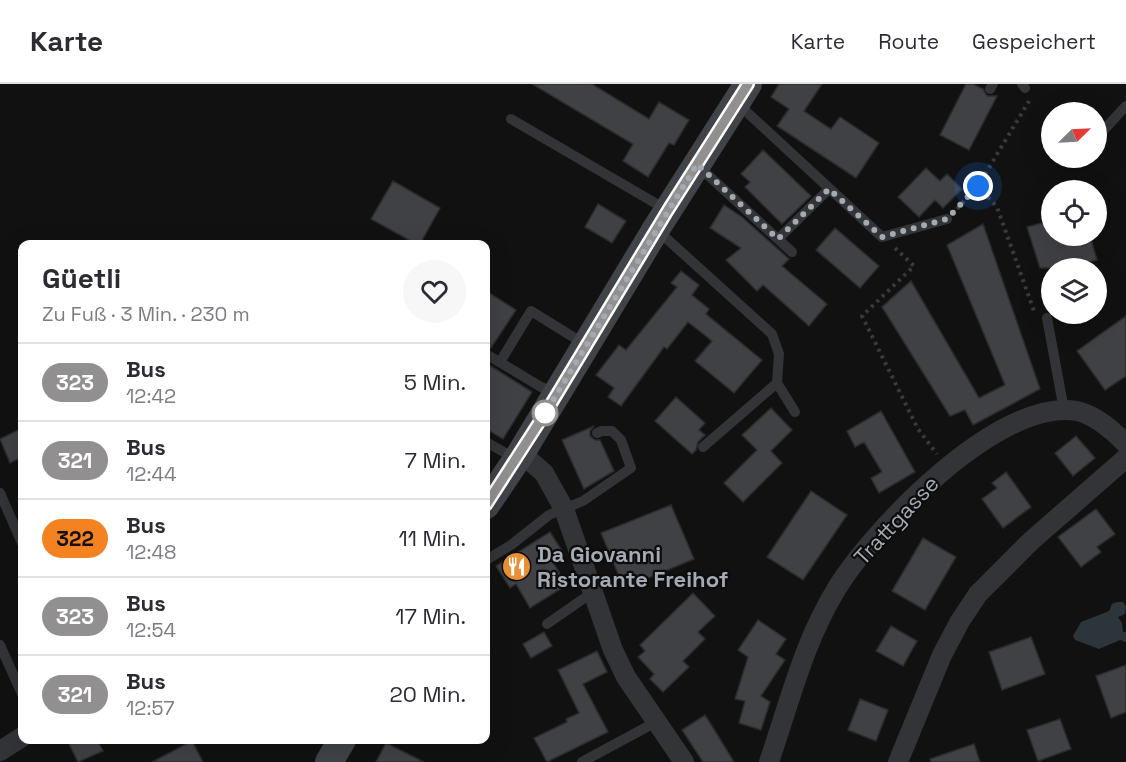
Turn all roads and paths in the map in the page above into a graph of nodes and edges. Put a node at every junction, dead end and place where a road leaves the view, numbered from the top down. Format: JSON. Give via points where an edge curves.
{"nodes":[{"id":1,"x":1023,"y":86,"type":"edge"},
{"id":2,"x":742,"y":93,"type":"edge"},
{"id":3,"x":1126,"y":106,"type":"edge"},
{"id":4,"x":511,"y":119,"type":"dead end"},
{"id":5,"x":1107,"y":127,"type":"edge"},
{"id":6,"x":697,"y":164,"type":"junction"},
{"id":7,"x":978,"y":186,"type":"junction"},
{"id":8,"x":829,"y":189,"type":"junction"},
{"id":9,"x":662,"y":219,"type":"junction"},
{"id":10,"x":947,"y":219,"type":"joint"},
{"id":11,"x":882,"y":237,"type":"junction"},
{"id":12,"x":778,"y":239,"type":"junction"},
{"id":13,"x":792,"y":252,"type":"dead end"},
{"id":14,"x":1041,"y":316,"type":"edge"},
{"id":15,"x":1048,"y":324,"type":"edge"},
{"id":16,"x":586,"y":345,"type":"junction"},
{"id":17,"x":490,"y":356,"type":"edge"},
{"id":18,"x":500,"y":362,"type":"junction"},
{"id":19,"x":777,"y":382,"type":"junction"},
{"id":20,"x":557,"y":393,"type":"junction"},
{"id":21,"x":1064,"y":410,"type":"junction"},
{"id":22,"x":795,"y":412,"type":"dead end"},
{"id":23,"x":597,"y":433,"type":"dead end"},
{"id":24,"x":490,"y":444,"type":"edge"},
{"id":25,"x":1126,"y":444,"type":"edge"},
{"id":26,"x":703,"y":447,"type":"dead end"},
{"id":27,"x":518,"y":456,"type":"junction"},
{"id":28,"x":1126,"y":458,"type":"edge"},
{"id":29,"x":941,"y":460,"type":"dead end"},
{"id":30,"x":0,"y":493,"type":"edge"},
{"id":31,"x":490,"y":499,"type":"edge"},
{"id":32,"x":564,"y":509,"type":"junction"},
{"id":33,"x":18,"y":534,"type":"edge"},
{"id":34,"x":490,"y":558,"type":"edge"},
{"id":35,"x":593,"y":592,"type":"junction"},
{"id":36,"x":547,"y":624,"type":"dead end"},
{"id":37,"x":0,"y":645,"type":"edge"},
{"id":38,"x":18,"y":685,"type":"edge"},
{"id":39,"x":656,"y":722,"type":"junction"},
{"id":40,"x":18,"y":740,"type":"edge"},
{"id":41,"x":340,"y":744,"type":"edge"},
{"id":42,"x":0,"y":751,"type":"edge"},
{"id":43,"x":329,"y":762,"type":"edge"},
{"id":44,"x":582,"y":762,"type":"edge"},
{"id":45,"x":684,"y":762,"type":"edge"},
{"id":46,"x":769,"y":762,"type":"edge"},
{"id":47,"x":898,"y":762,"type":"edge"}],
"edges":[{"from":1,"to":7,"type":"path","via":[[1032,96]]},
{"from":2,"to":6,"type":"main road"},
{"from":2,"to":8,"type":"lane"},
{"from":3,"to":5,"type":"lane"},
{"from":4,"to":9,"type":"lane"},
{"from":6,"to":9,"type":"main road"},
{"from":6,"to":12,"type":"lane"},
{"from":7,"to":10,"type":"path"},
{"from":7,"to":14,"type":"path","via":[[997,207],[1035,315]]},
{"from":8,"to":11,"type":"lane"},
{"from":8,"to":12,"type":"lane"},
{"from":9,"to":16,"type":"main road"},
{"from":9,"to":19,"type":"lane","via":[[772,334],[780,354]]},
{"from":10,"to":11,"type":"lane"},
{"from":11,"to":29,"type":"path","via":[[914,266],[862,316],[918,429]]},
{"from":12,"to":13,"type":"lane"},
{"from":15,"to":21,"type":"lane"},
{"from":16,"to":18,"type":"lane","via":[[531,311]]},
{"from":16,"to":20,"type":"main road"},
{"from":17,"to":18,"type":"lane"},
{"from":18,"to":20,"type":"lane"},
{"from":19,"to":22,"type":"lane"},
{"from":19,"to":26,"type":"lane"},
{"from":20,"to":27,"type":"main road"},
{"from":21,"to":25,"type":"street","name":"Trattgasse","via":[[1090,416]]},
{"from":21,"to":46,"type":"street","name":"Trattgasse","via":[[1033,416],[993,435],[947,466],[868,544],[836,589],[807,648]]},
{"from":23,"to":32,"type":"lane","via":[[612,431],[621,440],[631,468],[584,501]]},
{"from":24,"to":27,"type":"lane"},
{"from":27,"to":31,"type":"main road"},
{"from":27,"to":32,"type":"street","via":[[544,473]]},
{"from":28,"to":47,"type":"street","via":[[1031,541],[978,594],[942,655]]},
{"from":30,"to":33,"type":"lane"},
{"from":32,"to":34,"type":"lane","via":[[549,515]]},
{"from":32,"to":35,"type":"street"},
{"from":35,"to":36,"type":"lane"},
{"from":35,"to":39,"type":"street","via":[[626,677]]},
{"from":37,"to":38,"type":"lane"},
{"from":39,"to":44,"type":"lane"},
{"from":39,"to":45,"type":"street"},
{"from":40,"to":42,"type":"street"},
{"from":41,"to":43,"type":"main road"}]}
